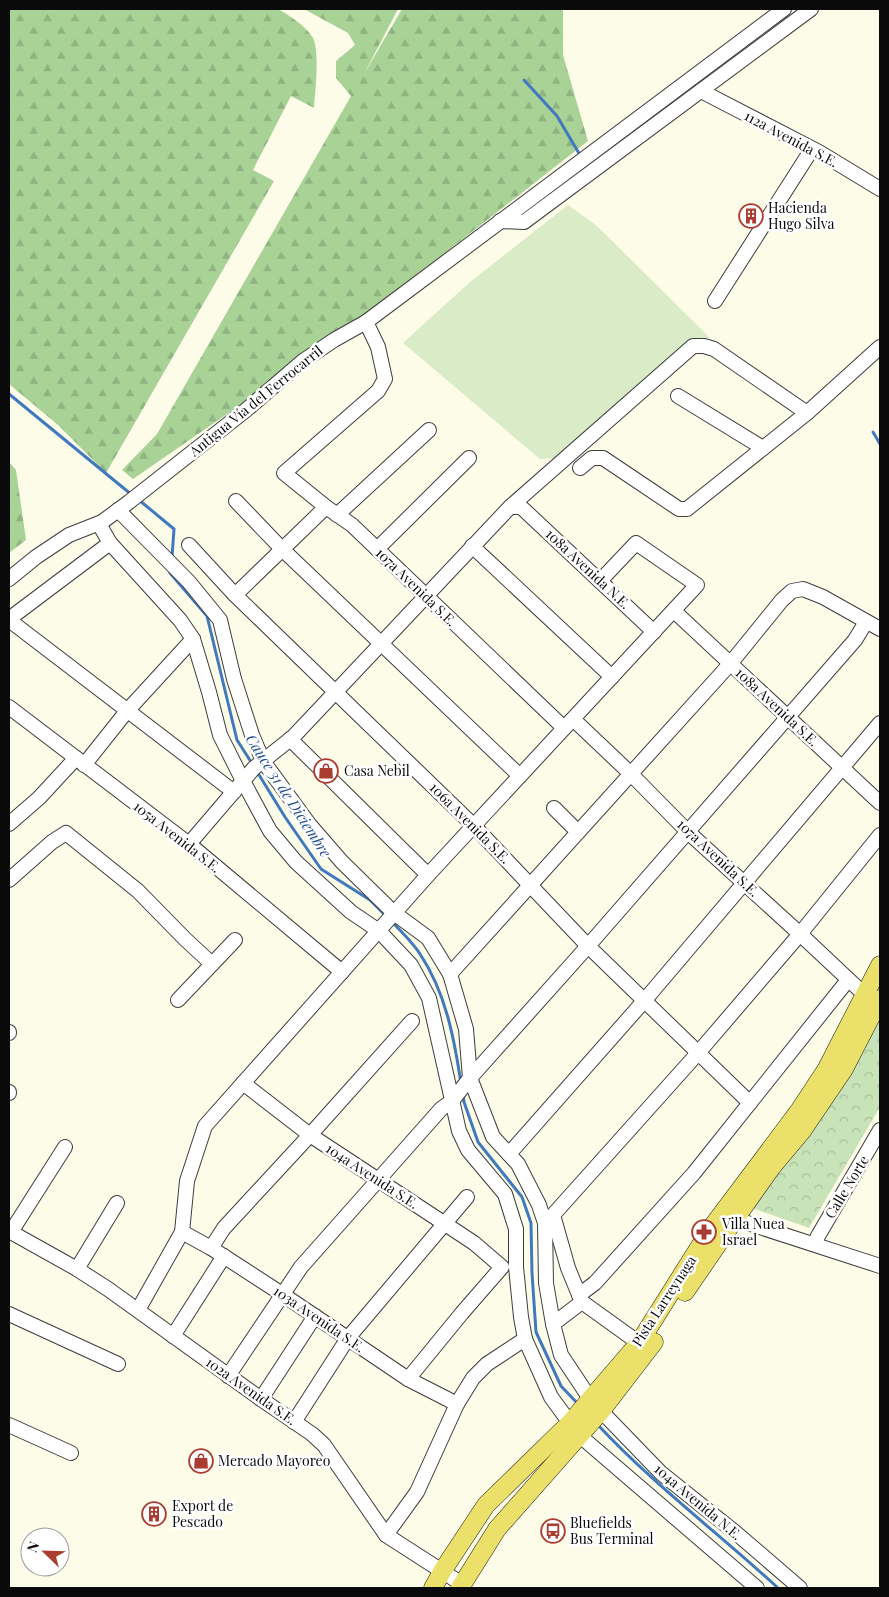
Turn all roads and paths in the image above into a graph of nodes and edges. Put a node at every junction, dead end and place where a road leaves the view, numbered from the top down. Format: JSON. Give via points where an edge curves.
{"nodes":[{"id":1,"x":784,"y":9,"type":"edge"},
{"id":2,"x":811,"y":9,"type":"edge"},
{"id":3,"x":701,"y":91,"type":"junction"},
{"id":4,"x":812,"y":149,"type":"junction"},
{"id":5,"x":880,"y":189,"type":"edge"},
{"id":6,"x":500,"y":221,"type":"junction"},
{"id":7,"x":715,"y":301,"type":"dead end"},
{"id":8,"x":366,"y":322,"type":"junction"},
{"id":9,"x":880,"y":347,"type":"edge"},
{"id":10,"x":678,"y":396,"type":"dead end"},
{"id":11,"x":807,"y":413,"type":"junction"},
{"id":12,"x":429,"y":430,"type":"dead end"},
{"id":13,"x":763,"y":448,"type":"junction"},
{"id":14,"x":469,"y":458,"type":"dead end"},
{"id":15,"x":580,"y":468,"type":"dead end"},
{"id":16,"x":236,"y":502,"type":"dead end"},
{"id":17,"x":515,"y":507,"type":"junction"},
{"id":18,"x":332,"y":511,"type":"junction"},
{"id":19,"x":108,"y":518,"type":"junction"},
{"id":20,"x":110,"y":543,"type":"junction"},
{"id":21,"x":188,"y":545,"type":"dead end"},
{"id":22,"x":472,"y":546,"type":"junction"},
{"id":23,"x":282,"y":549,"type":"junction"},
{"id":24,"x":376,"y":549,"type":"junction"},
{"id":25,"x":9,"y":579,"type":"edge"},
{"id":26,"x":600,"y":581,"type":"junction"},
{"id":27,"x":235,"y":595,"type":"junction"},
{"id":28,"x":425,"y":595,"type":"junction"},
{"id":29,"x":674,"y":611,"type":"junction"},
{"id":30,"x":9,"y":619,"type":"edge"},
{"id":31,"x":866,"y":622,"type":"junction"},
{"id":32,"x":880,"y":630,"type":"edge"},
{"id":33,"x":654,"y":632,"type":"junction"},
{"id":34,"x":193,"y":639,"type":"junction"},
{"id":35,"x":381,"y":643,"type":"junction"},
{"id":36,"x":730,"y":664,"type":"junction"},
{"id":37,"x":612,"y":677,"type":"junction"},
{"id":38,"x":336,"y":692,"type":"junction"},
{"id":39,"x":9,"y":707,"type":"edge"},
{"id":40,"x":127,"y":711,"type":"junction"},
{"id":41,"x":788,"y":718,"type":"junction"},
{"id":42,"x":880,"y":723,"type":"edge"},
{"id":43,"x":569,"y":724,"type":"junction"},
{"id":44,"x":290,"y":739,"type":"junction"},
{"id":45,"x":80,"y":762,"type":"junction"},
{"id":46,"x":263,"y":762,"type":"junction"},
{"id":47,"x":842,"y":768,"type":"junction"},
{"id":48,"x":631,"y":774,"type":"junction"},
{"id":49,"x":520,"y":776,"type":"junction"},
{"id":50,"x":238,"y":787,"type":"junction"},
{"id":51,"x":880,"y":803,"type":"edge"},
{"id":52,"x":554,"y":808,"type":"dead end"},
{"id":53,"x":9,"y":824,"type":"edge"},
{"id":54,"x":474,"y":826,"type":"junction"},
{"id":55,"x":578,"y":832,"type":"junction"},
{"id":56,"x":688,"y":832,"type":"junction"},
{"id":57,"x":880,"y":835,"type":"edge"},
{"id":58,"x":189,"y":844,"type":"junction"},
{"id":59,"x":428,"y":875,"type":"junction"},
{"id":60,"x":9,"y":880,"type":"edge"},
{"id":61,"x":744,"y":883,"type":"junction"},
{"id":62,"x":530,"y":885,"type":"junction"},
{"id":63,"x":387,"y":922,"type":"junction"},
{"id":64,"x":800,"y":934,"type":"junction"},
{"id":65,"x":235,"y":940,"type":"dead end"},
{"id":66,"x":588,"y":946,"type":"junction"},
{"id":67,"x":212,"y":964,"type":"junction"},
{"id":68,"x":342,"y":972,"type":"junction"},
{"id":69,"x":450,"y":974,"type":"junction"},
{"id":70,"x":878,"y":974,"type":"edge"},
{"id":71,"x":848,"y":980,"type":"junction"},
{"id":72,"x":872,"y":997,"type":"edge"},
{"id":73,"x":178,"y":1000,"type":"dead end"},
{"id":74,"x":644,"y":1001,"type":"junction"},
{"id":75,"x":412,"y":1021,"type":"dead end"},
{"id":76,"x":698,"y":1054,"type":"junction"},
{"id":77,"x":243,"y":1083,"type":"junction"},
{"id":78,"x":461,"y":1089,"type":"junction"},
{"id":79,"x":750,"y":1104,"type":"junction"},
{"id":80,"x":880,"y":1130,"type":"edge"},
{"id":81,"x":310,"y":1135,"type":"junction"},
{"id":82,"x":65,"y":1147,"type":"dead end"},
{"id":83,"x":508,"y":1154,"type":"junction"},
{"id":84,"x":379,"y":1180,"type":"junction"},
{"id":85,"x":467,"y":1197,"type":"dead end"},
{"id":86,"x":117,"y":1202,"type":"dead end"},
{"id":87,"x":539,"y":1205,"type":"junction"},
{"id":88,"x":553,"y":1215,"type":"junction"},
{"id":89,"x":735,"y":1219,"type":"junction"},
{"id":90,"x":444,"y":1224,"type":"junction"},
{"id":91,"x":10,"y":1232,"type":"edge"},
{"id":92,"x":182,"y":1232,"type":"junction"},
{"id":93,"x":815,"y":1244,"type":"junction"},
{"id":94,"x":211,"y":1248,"type":"junction"},
{"id":95,"x":224,"y":1256,"type":"junction"},
{"id":96,"x":880,"y":1266,"type":"edge"},
{"id":97,"x":77,"y":1269,"type":"junction"},
{"id":98,"x":282,"y":1294,"type":"junction"},
{"id":99,"x":580,"y":1299,"type":"junction"},
{"id":100,"x":138,"y":1310,"type":"junction"},
{"id":101,"x":9,"y":1314,"type":"edge"},
{"id":102,"x":315,"y":1316,"type":"junction"},
{"id":103,"x":552,"y":1324,"type":"junction"},
{"id":104,"x":173,"y":1336,"type":"junction"},
{"id":105,"x":348,"y":1338,"type":"junction"},
{"id":106,"x":525,"y":1339,"type":"junction"},
{"id":107,"x":639,"y":1343,"type":"junction"},
{"id":108,"x":118,"y":1364,"type":"dead end"},
{"id":109,"x":228,"y":1376,"type":"junction"},
{"id":110,"x":408,"y":1379,"type":"junction"},
{"id":111,"x":261,"y":1399,"type":"junction"},
{"id":112,"x":457,"y":1404,"type":"junction"},
{"id":113,"x":595,"y":1406,"type":"junction"},
{"id":114,"x":294,"y":1422,"type":"junction"},
{"id":115,"x":9,"y":1425,"type":"edge"},
{"id":116,"x":576,"y":1428,"type":"junction"},
{"id":117,"x":71,"y":1453,"type":"dead end"},
{"id":118,"x":386,"y":1535,"type":"junction"},
{"id":119,"x":443,"y":1570,"type":"junction"},
{"id":120,"x":461,"y":1586,"type":"edge"},
{"id":121,"x":433,"y":1588,"type":"edge"},
{"id":122,"x":757,"y":1588,"type":"edge"},
{"id":123,"x":800,"y":1588,"type":"edge"}],
"edges":[{"from":1,"to":6,"type":"street","name":"Antigua Vía del Ferrocarril"},
{"from":2,"to":3,"type":"street"},
{"from":3,"to":4,"type":"street","name":"112a Avenida S.E."},
{"from":3,"to":6,"type":"street","via":[[524,222]]},
{"from":4,"to":5,"type":"street","name":"112a Avenida S.E."},
{"from":4,"to":7,"type":"street"},
{"from":6,"to":8,"type":"street","name":"Antigua Vía del Ferrocarril"},
{"from":8,"to":18,"type":"street","name":"107a Avenida S.E.","via":[[378,347],[385,380],[378,392],[284,473]]},
{"from":8,"to":19,"type":"street","name":"Antigua Vía del Ferrocarril","via":[[303,361]]},
{"from":9,"to":11,"type":"street"},
{"from":10,"to":13,"type":"street"},
{"from":11,"to":13,"type":"street"},
{"from":11,"to":17,"type":"street","via":[[714,349],[693,346]]},
{"from":12,"to":18,"type":"street"},
{"from":13,"to":15,"type":"street","via":[[687,509],[679,509],[603,458],[592,458]]},
{"from":14,"to":24,"type":"street"},
{"from":16,"to":23,"type":"street"},
{"from":17,"to":22,"type":"street"},
{"from":17,"to":26,"type":"street","name":"108a Avenida N.E."},
{"from":18,"to":23,"type":"street"},
{"from":18,"to":24,"type":"street","name":"107a Avenida S.E."},
{"from":19,"to":20,"type":"street"},
{"from":19,"to":25,"type":"street","name":"Antigua Vía del Ferrocarril","via":[[69,535]]},
{"from":19,"to":46,"type":"street","via":[[171,563],[220,620],[234,679]]},
{"from":20,"to":30,"type":"street"},
{"from":20,"to":34,"type":"street","via":[[180,620]]},
{"from":21,"to":27,"type":"street","name":"106a Avenida S.E."},
{"from":22,"to":28,"type":"street"},
{"from":22,"to":37,"type":"street"},
{"from":23,"to":27,"type":"street"},
{"from":23,"to":35,"type":"street"},
{"from":24,"to":28,"type":"street","name":"107a Avenida S.E."},
{"from":26,"to":29,"type":"street","via":[[636,542],[697,585]]},
{"from":26,"to":33,"type":"street","name":"108a Avenida N.E."},
{"from":27,"to":38,"type":"street","name":"106a Avenida S.E."},
{"from":28,"to":35,"type":"street"},
{"from":28,"to":43,"type":"street","name":"107a Avenida S.E."},
{"from":29,"to":33,"type":"street"},
{"from":29,"to":36,"type":"street","name":"108a Avenida S.E."},
{"from":30,"to":40,"type":"street"},
{"from":31,"to":32,"type":"street"},
{"from":31,"to":36,"type":"street","via":[[823,597],[803,589],[792,591]]},
{"from":31,"to":41,"type":"street","via":[[855,640]]},
{"from":33,"to":37,"type":"street"},
{"from":34,"to":40,"type":"street"},
{"from":34,"to":50,"type":"street"},
{"from":35,"to":38,"type":"street"},
{"from":35,"to":49,"type":"street"},
{"from":36,"to":41,"type":"street","name":"108a Avenida S.E."},
{"from":36,"to":48,"type":"street"},
{"from":37,"to":43,"type":"street"},
{"from":38,"to":44,"type":"street"},
{"from":38,"to":54,"type":"street","name":"106a Avenida S.E."},
{"from":39,"to":45,"type":"street","name":"105a Avenida S.E."},
{"from":40,"to":45,"type":"street"},
{"from":40,"to":50,"type":"street"},
{"from":41,"to":47,"type":"street","name":"108a Avenida S.E."},
{"from":41,"to":56,"type":"street"},
{"from":42,"to":47,"type":"street"},
{"from":43,"to":48,"type":"street","name":"107a Avenida S.E."},
{"from":43,"to":49,"type":"street"},
{"from":44,"to":46,"type":"street"},
{"from":44,"to":59,"type":"street"},
{"from":45,"to":53,"type":"street"},
{"from":45,"to":58,"type":"street","name":"105a Avenida S.E."},
{"from":46,"to":50,"type":"street"},
{"from":46,"to":63,"type":"street"},
{"from":47,"to":51,"type":"street","name":"108a Avenida S.E."},
{"from":47,"to":61,"type":"street"},
{"from":48,"to":55,"type":"street"},
{"from":48,"to":56,"type":"street","name":"107a Avenida S.E."},
{"from":49,"to":54,"type":"street"},
{"from":50,"to":58,"type":"street"},
{"from":50,"to":63,"type":"street","via":[[296,862],[351,912]]},
{"from":52,"to":55,"type":"street"},
{"from":54,"to":59,"type":"street"},
{"from":54,"to":62,"type":"street","name":"106a Avenida S.E."},
{"from":55,"to":62,"type":"street"},
{"from":56,"to":61,"type":"street","name":"107a Avenida S.E."},
{"from":56,"to":66,"type":"street"},
{"from":57,"to":64,"type":"street"},
{"from":58,"to":68,"type":"street","name":"105a Avenida S.E."},
{"from":59,"to":63,"type":"street"},
{"from":60,"to":67,"type":"street","via":[[66,833],[138,891]]},
{"from":61,"to":64,"type":"street","name":"107a Avenida S.E."},
{"from":61,"to":74,"type":"street"},
{"from":62,"to":66,"type":"street","name":"106a Avenida S.E."},
{"from":62,"to":69,"type":"street"},
{"from":63,"to":68,"type":"street"},
{"from":63,"to":69,"type":"street","via":[[428,938]]},
{"from":63,"to":78,"type":"street","via":[[429,998]]},
{"from":64,"to":71,"type":"street","name":"107a Avenida S.E."},
{"from":64,"to":76,"type":"street"},
{"from":65,"to":67,"type":"street"},
{"from":66,"to":74,"type":"street","name":"106a Avenida S.E."},
{"from":66,"to":78,"type":"street"},
{"from":67,"to":73,"type":"street"},
{"from":68,"to":77,"type":"street"},
{"from":69,"to":78,"type":"street","via":[[466,1029]]},
{"from":70,"to":72,"type":"main road","name":"Pista Larreynaga"},
{"from":71,"to":72,"type":"street","name":"107a Avenida S.E."},
{"from":71,"to":79,"type":"street"},
{"from":72,"to":89,"type":"main road","name":"Pista Larreynaga","via":[[844,1069],[819,1108]]},
{"from":72,"to":107,"type":"main road","name":"Pista Larreynaga","via":[[817,1085],[712,1227]]},
{"from":74,"to":76,"type":"street","name":"106a Avenida S.E."},
{"from":74,"to":83,"type":"street"},
{"from":75,"to":81,"type":"street"},
{"from":76,"to":79,"type":"street","name":"106a Avenida S.E."},
{"from":76,"to":88,"type":"street"},
{"from":77,"to":81,"type":"street","name":"104a Avenida S.E."},
{"from":77,"to":92,"type":"street","via":[[204,1126],[187,1181]]},
{"from":78,"to":83,"type":"street"},
{"from":78,"to":84,"type":"street"},
{"from":78,"to":106,"type":"street","via":[[459,1131],[468,1150],[505,1194],[516,1229],[516,1267]]},
{"from":79,"to":99,"type":"street","via":[[694,1173]]},
{"from":80,"to":93,"type":"street","name":"Calle Norte"},
{"from":81,"to":84,"type":"street","name":"104a Avenida S.E."},
{"from":81,"to":94,"type":"street","via":[[224,1228]]},
{"from":82,"to":91,"type":"street"},
{"from":83,"to":87,"type":"street","via":[[518,1164]]},
{"from":84,"to":90,"type":"street","name":"104a Avenida S.E."},
{"from":84,"to":98,"type":"street","via":[[301,1267]]},
{"from":85,"to":90,"type":"street"},
{"from":86,"to":97,"type":"street"},
{"from":87,"to":88,"type":"street"},
{"from":87,"to":103,"type":"street","name":"104a Avenida N.E.","via":[[545,1223],[546,1283]]},
{"from":88,"to":99,"type":"street"},
{"from":89,"to":93,"type":"street"},
{"from":89,"to":113,"type":"main road","name":"Pista Larreynaga","via":[[648,1351]]},
{"from":90,"to":105,"type":"street"},
{"from":90,"to":110,"type":"street","name":"104a Avenida S.E.","via":[[474,1243],[502,1267]]},
{"from":91,"to":97,"type":"street","name":"102a Avenida S.E."},
{"from":92,"to":94,"type":"street","name":"103a Avenida S.E."},
{"from":92,"to":100,"type":"street"},
{"from":93,"to":96,"type":"street"},
{"from":94,"to":95,"type":"street","name":"103a Avenida S.E."},
{"from":95,"to":98,"type":"street","name":"103a Avenida S.E."},
{"from":95,"to":104,"type":"street"},
{"from":97,"to":100,"type":"street","name":"102a Avenida S.E."},
{"from":98,"to":102,"type":"street","name":"103a Avenida S.E."},
{"from":98,"to":109,"type":"street"},
{"from":99,"to":103,"type":"street"},
{"from":99,"to":107,"type":"street"},
{"from":100,"to":104,"type":"street","name":"102a Avenida S.E."},
{"from":101,"to":108,"type":"street"},
{"from":102,"to":105,"type":"street","name":"103a Avenida S.E."},
{"from":102,"to":111,"type":"street"},
{"from":103,"to":113,"type":"street","name":"104a Avenida N.E.","via":[[561,1355]]},
{"from":104,"to":109,"type":"street","name":"102a Avenida S.E."},
{"from":105,"to":110,"type":"street","name":"103a Avenida S.E."},
{"from":105,"to":114,"type":"street"},
{"from":106,"to":112,"type":"street","via":[[482,1369]]},
{"from":106,"to":116,"type":"street","via":[[551,1397]]},
{"from":107,"to":113,"type":"main road","name":"Pista Larreynaga"},
{"from":109,"to":111,"type":"street","name":"102a Avenida S.E."},
{"from":110,"to":112,"type":"street","name":"103a Avenida S.E."},
{"from":111,"to":114,"type":"street","name":"102a Avenida S.E."},
{"from":112,"to":118,"type":"street","via":[[417,1492]]},
{"from":113,"to":116,"type":"main road","name":"Pista Larreynaga"},
{"from":113,"to":123,"type":"street","name":"104a Avenida N.E.","via":[[662,1474]]},
{"from":114,"to":118,"type":"street","name":"102a Avenida S.E.","via":[[324,1445]]},
{"from":115,"to":117,"type":"street"},
{"from":116,"to":119,"type":"main road","name":"Pista Larreynaga","via":[[486,1505]]},
{"from":116,"to":120,"type":"main road","name":"Pista Larreynaga","via":[[497,1529]]},
{"from":116,"to":122,"type":"street"},
{"from":118,"to":119,"type":"street","name":"102a Avenida S.E."},
{"from":119,"to":120,"type":"street","name":"102a Avenida S.E."},
{"from":119,"to":121,"type":"main road","name":"Pista Larreynaga"}]}
